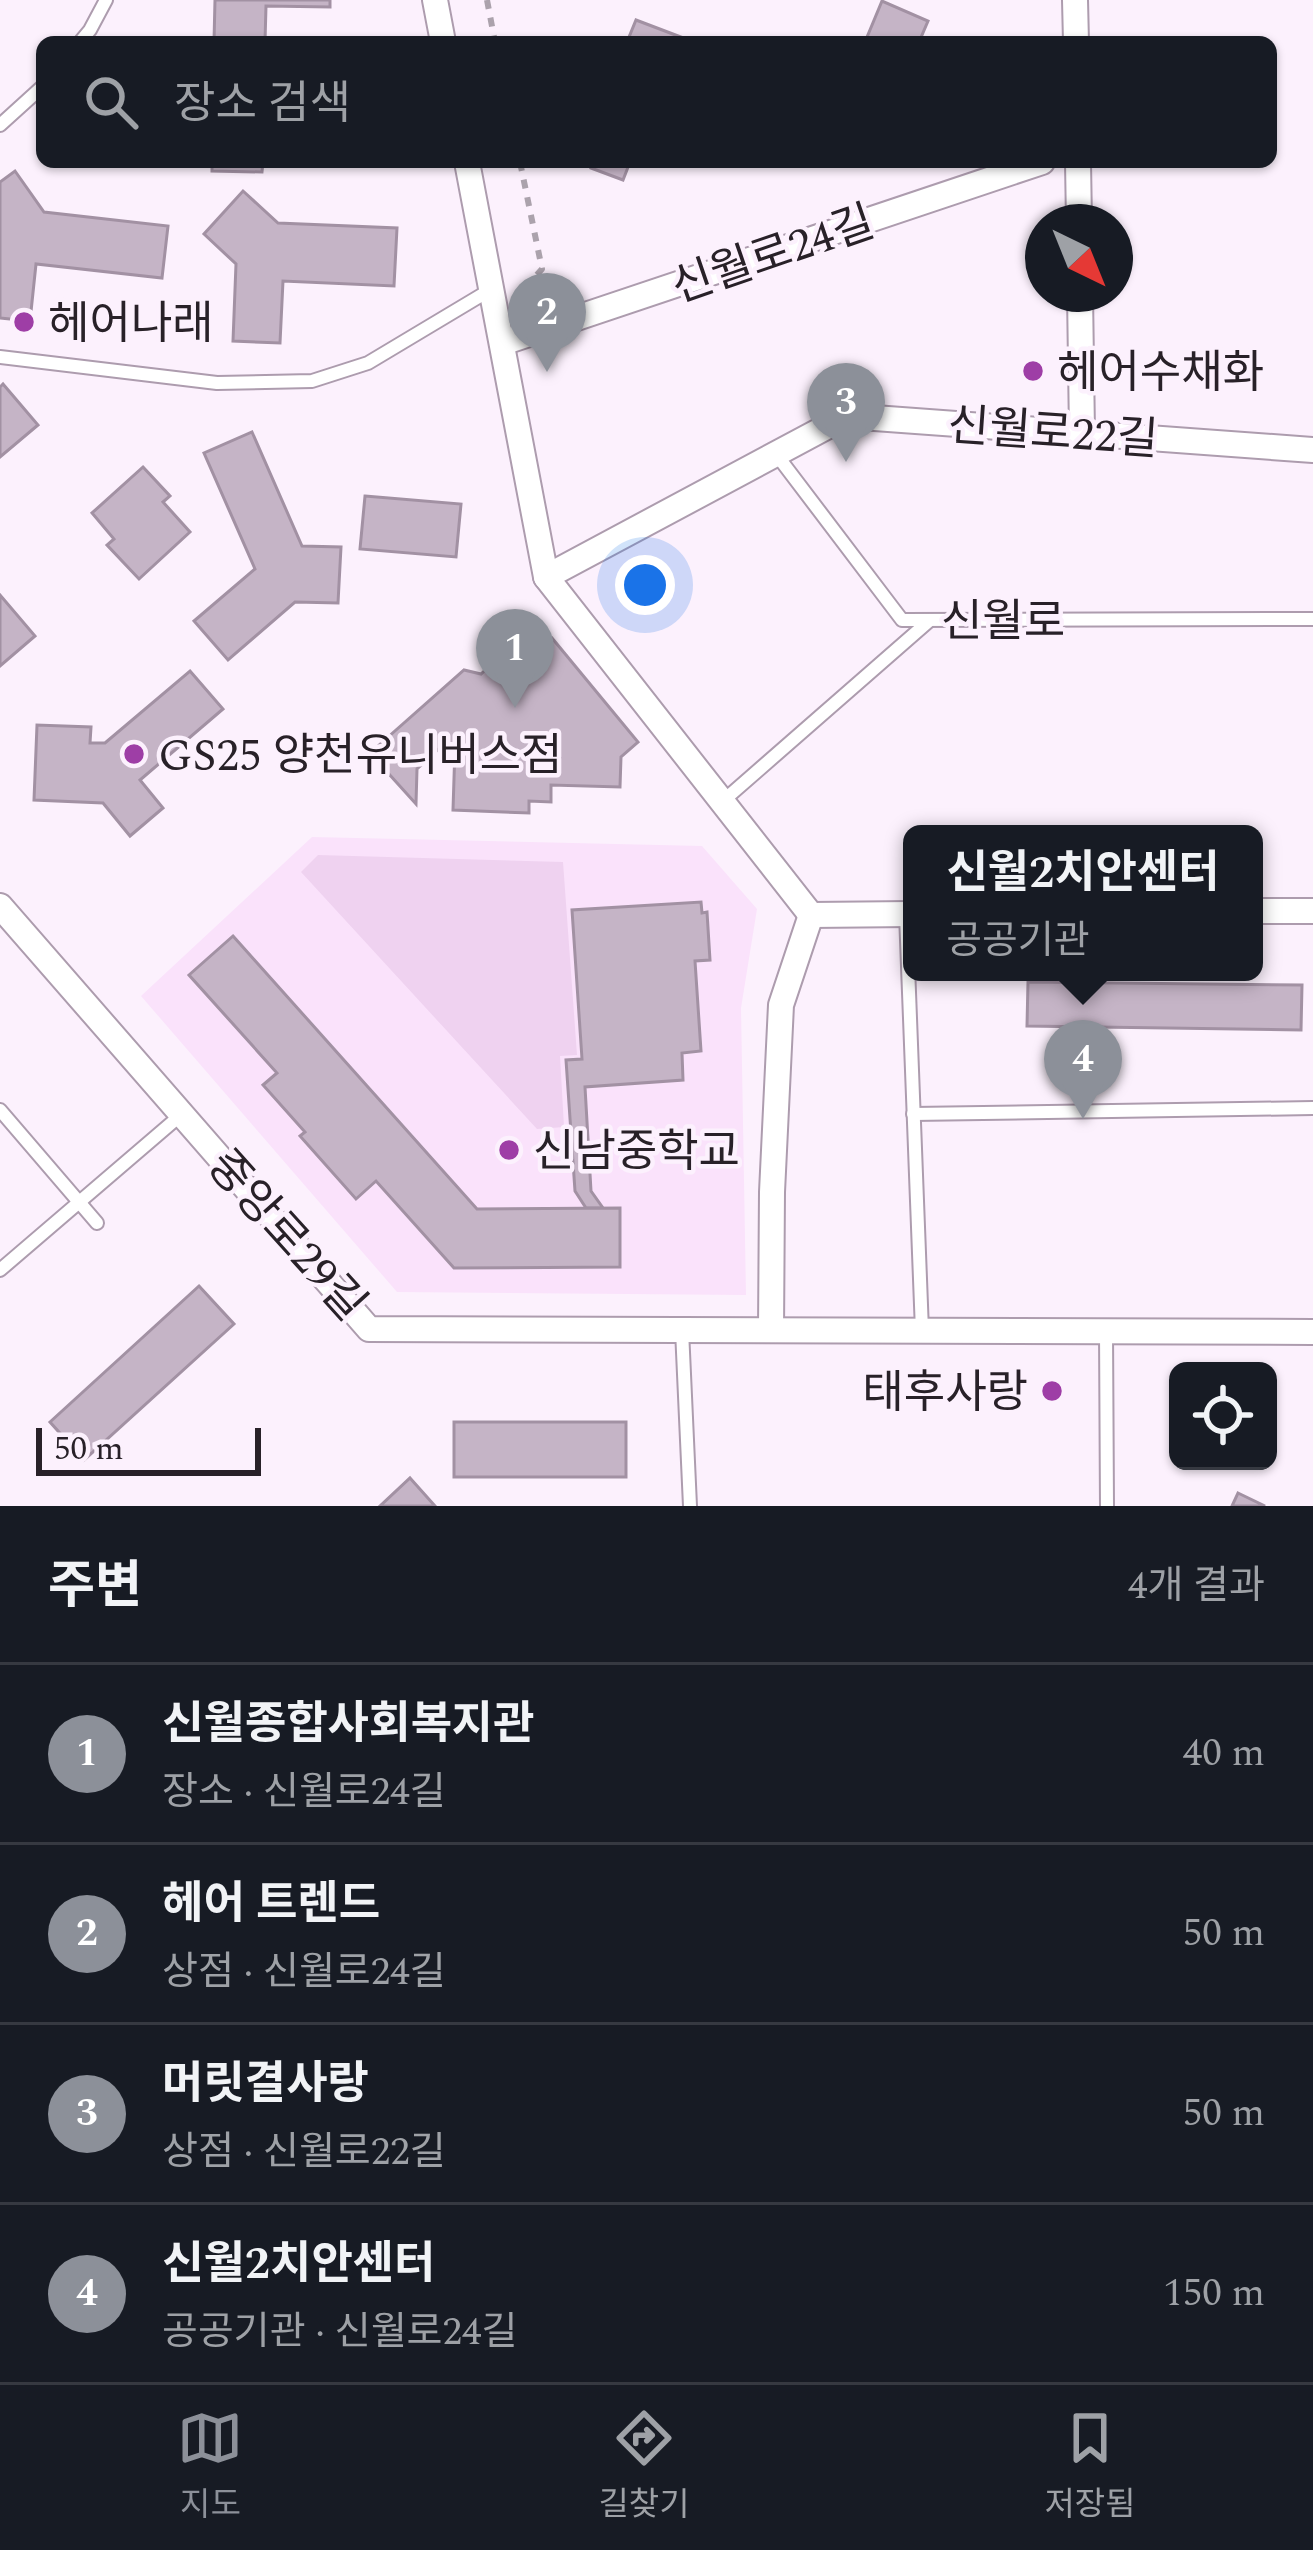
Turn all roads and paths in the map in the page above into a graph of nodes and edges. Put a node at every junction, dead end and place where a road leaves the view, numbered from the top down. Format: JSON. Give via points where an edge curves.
{"nodes":[{"id":1,"x":106,"y":0,"type":"edge"},
{"id":2,"x":435,"y":0,"type":"edge"},
{"id":3,"x":487,"y":0,"type":"edge"},
{"id":4,"x":1075,"y":0,"type":"edge"},
{"id":5,"x":85,"y":36,"type":"edge"},
{"id":6,"x":442,"y":36,"type":"edge"},
{"id":7,"x":494,"y":36,"type":"edge"},
{"id":8,"x":1076,"y":36,"type":"edge"},
{"id":9,"x":36,"y":92,"type":"edge"},
{"id":10,"x":0,"y":125,"type":"edge"},
{"id":11,"x":468,"y":168,"type":"edge"},
{"id":12,"x":521,"y":168,"type":"edge"},
{"id":13,"x":1023,"y":168,"type":"edge"},
{"id":14,"x":1078,"y":168,"type":"edge"},
{"id":15,"x":1078,"y":204,"type":"edge"},
{"id":16,"x":492,"y":289,"type":"junction"},
{"id":17,"x":1080,"y":312,"type":"edge"},
{"id":18,"x":500,"y":331,"type":"junction"},
{"id":19,"x":0,"y":357,"type":"edge"},
{"id":20,"x":1082,"y":433,"type":"junction"},
{"id":21,"x":1313,"y":450,"type":"edge"},
{"id":22,"x":776,"y":454,"type":"junction"},
{"id":23,"x":546,"y":578,"type":"junction"},
{"id":24,"x":1313,"y":619,"type":"edge"},
{"id":25,"x":929,"y":620,"type":"junction"},
{"id":26,"x":722,"y":802,"type":"junction"},
{"id":27,"x":0,"y":906,"type":"edge"},
{"id":28,"x":1263,"y":911,"type":"edge"},
{"id":29,"x":1313,"y":911,"type":"edge"},
{"id":30,"x":903,"y":914,"type":"edge"},
{"id":31,"x":811,"y":915,"type":"junction"},
{"id":32,"x":910,"y":981,"type":"edge"},
{"id":33,"x":1313,"y":1108,"type":"edge"},
{"id":34,"x":0,"y":1110,"type":"edge"},
{"id":35,"x":182,"y":1114,"type":"junction"},
{"id":36,"x":913,"y":1114,"type":"junction"},
{"id":37,"x":79,"y":1202,"type":"junction"},
{"id":38,"x":97,"y":1222,"type":"dead end"},
{"id":39,"x":0,"y":1270,"type":"edge"},
{"id":40,"x":682,"y":1330,"type":"junction"},
{"id":41,"x":771,"y":1330,"type":"junction"},
{"id":42,"x":922,"y":1331,"type":"junction"},
{"id":43,"x":1106,"y":1331,"type":"junction"},
{"id":44,"x":1313,"y":1332,"type":"edge"},
{"id":45,"x":690,"y":1506,"type":"edge"},
{"id":46,"x":1107,"y":1506,"type":"edge"}],
"edges":[{"from":1,"to":5,"type":"lane"},
{"from":2,"to":6,"type":"street"},
{"from":3,"to":7,"type":"path"},
{"from":4,"to":8,"type":"street"},
{"from":9,"to":10,"type":"lane"},
{"from":11,"to":16,"type":"street"},
{"from":12,"to":18,"type":"path","via":[[542,269]]},
{"from":13,"to":18,"type":"street","name":"신월로24길"},
{"from":14,"to":15,"type":"street"},
{"from":16,"to":18,"type":"street"},
{"from":16,"to":19,"type":"lane","via":[[368,363],[312,381],[217,383]]},
{"from":17,"to":20,"type":"street"},
{"from":18,"to":23,"type":"street"},
{"from":20,"to":21,"type":"street","name":"신월로22길"},
{"from":20,"to":22,"type":"street","name":"신월로22길","via":[[847,416]]},
{"from":22,"to":23,"type":"street","name":"신월로22길"},
{"from":22,"to":25,"type":"lane","name":"신월로","via":[[902,620]]},
{"from":23,"to":26,"type":"street"},
{"from":24,"to":25,"type":"lane","name":"신월로"},
{"from":25,"to":26,"type":"lane"},
{"from":26,"to":31,"type":"street"},
{"from":27,"to":35,"type":"street","name":"중앙로29길"},
{"from":28,"to":29,"type":"street"},
{"from":30,"to":31,"type":"street"},
{"from":31,"to":41,"type":"street","via":[[782,1005]]},
{"from":32,"to":36,"type":"lane"},
{"from":33,"to":36,"type":"lane"},
{"from":34,"to":37,"type":"lane"},
{"from":35,"to":37,"type":"lane"},
{"from":35,"to":40,"type":"street","name":"중앙로29길","via":[[369,1329]]},
{"from":36,"to":42,"type":"lane"},
{"from":37,"to":38,"type":"lane"},
{"from":37,"to":39,"type":"lane"},
{"from":40,"to":41,"type":"street","name":"중앙로29길"},
{"from":40,"to":45,"type":"lane"},
{"from":41,"to":42,"type":"street","name":"중앙로29길"},
{"from":42,"to":43,"type":"street","name":"중앙로29길"},
{"from":43,"to":44,"type":"street","name":"중앙로29길"},
{"from":43,"to":46,"type":"lane"}]}
